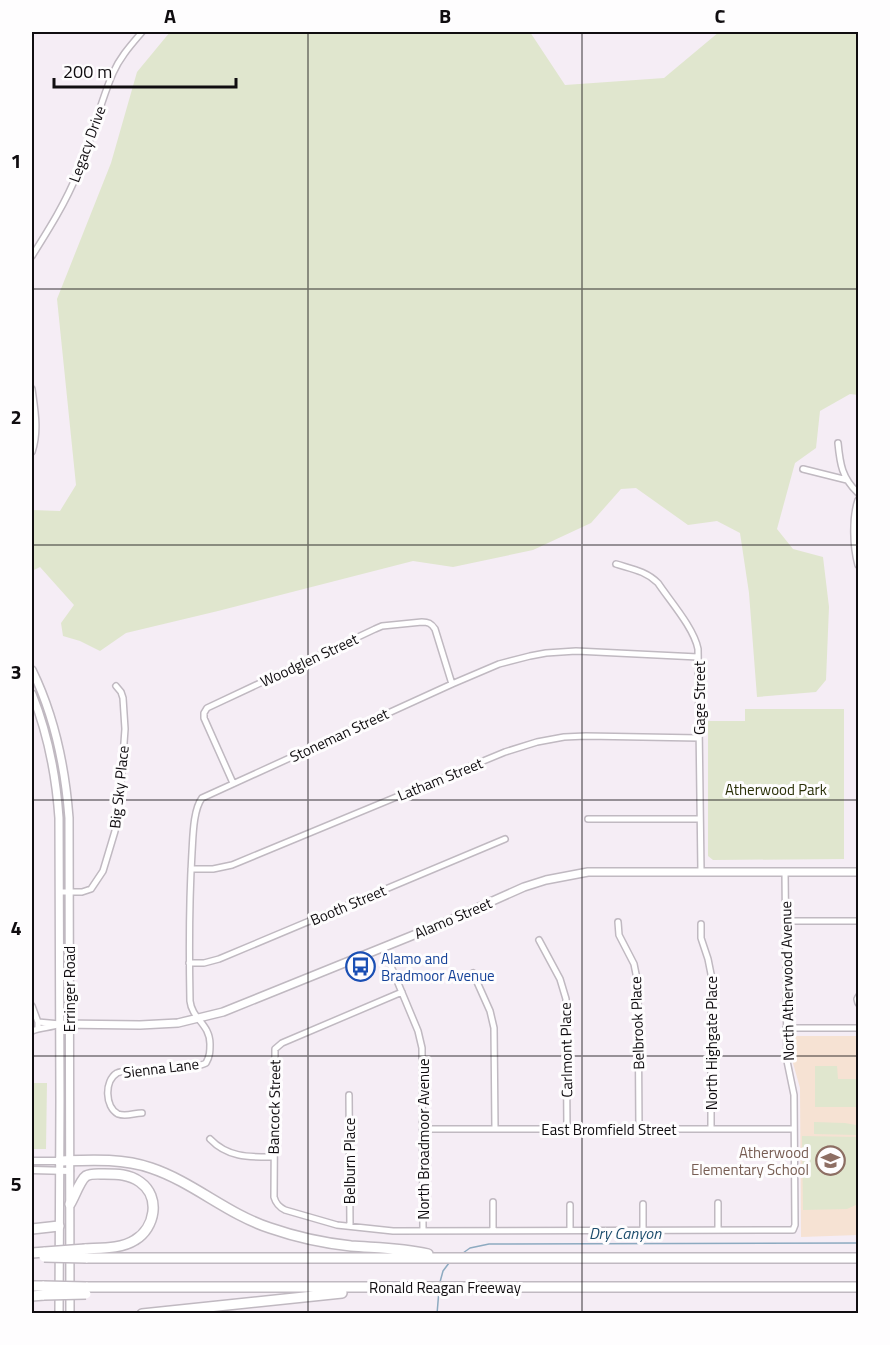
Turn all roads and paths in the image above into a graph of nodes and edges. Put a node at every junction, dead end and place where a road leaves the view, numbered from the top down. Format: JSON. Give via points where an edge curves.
{"nodes":[{"id":1,"x":142,"y":32,"type":"edge"},
{"id":2,"x":32,"y":255,"type":"edge"},
{"id":3,"x":32,"y":389,"type":"edge"},
{"id":4,"x":838,"y":443,"type":"dead end"},
{"id":5,"x":32,"y":452,"type":"edge"},
{"id":6,"x":803,"y":470,"type":"dead end"},
{"id":7,"x":846,"y":480,"type":"junction"},
{"id":8,"x":858,"y":493,"type":"edge"},
{"id":9,"x":858,"y":500,"type":"edge"},
{"id":10,"x":616,"y":564,"type":"dead end"},
{"id":11,"x":858,"y":565,"type":"edge"},
{"id":12,"x":698,"y":657,"type":"junction"},
{"id":13,"x":32,"y":670,"type":"edge"},
{"id":14,"x":452,"y":684,"type":"junction"},
{"id":15,"x":116,"y":686,"type":"dead end"},
{"id":16,"x":32,"y":694,"type":"edge"},
{"id":17,"x":699,"y":738,"type":"junction"},
{"id":18,"x":233,"y":783,"type":"junction"},
{"id":19,"x":588,"y":819,"type":"dead end"},
{"id":20,"x":700,"y":819,"type":"junction"},
{"id":21,"x":505,"y":839,"type":"dead end"},
{"id":22,"x":191,"y":869,"type":"junction"},
{"id":23,"x":701,"y":872,"type":"junction"},
{"id":24,"x":785,"y":872,"type":"junction"},
{"id":25,"x":858,"y":872,"type":"edge"},
{"id":26,"x":59,"y":892,"type":"junction"},
{"id":27,"x":69,"y":892,"type":"junction"},
{"id":28,"x":786,"y":921,"type":"junction"},
{"id":29,"x":858,"y":921,"type":"edge"},
{"id":30,"x":618,"y":922,"type":"dead end"},
{"id":31,"x":701,"y":924,"type":"dead end"},
{"id":32,"x":539,"y":940,"type":"dead end"},
{"id":33,"x":383,"y":947,"type":"junction"},
{"id":34,"x":189,"y":963,"type":"junction"},
{"id":35,"x":473,"y":973,"type":"dead end"},
{"id":36,"x":402,"y":992,"type":"junction"},
{"id":37,"x":858,"y":997,"type":"edge"},
{"id":38,"x":858,"y":1003,"type":"edge"},
{"id":39,"x":32,"y":1006,"type":"edge"},
{"id":40,"x":198,"y":1018,"type":"junction"},
{"id":41,"x":60,"y":1024,"type":"junction"},
{"id":42,"x":69,"y":1024,"type":"junction"},
{"id":43,"x":36,"y":1027,"type":"edge"},
{"id":44,"x":786,"y":1028,"type":"junction"},
{"id":45,"x":858,"y":1028,"type":"edge"},
{"id":46,"x":349,"y":1095,"type":"dead end"},
{"id":47,"x":142,"y":1113,"type":"dead end"},
{"id":48,"x":423,"y":1129,"type":"junction"},
{"id":49,"x":495,"y":1129,"type":"junction"},
{"id":50,"x":567,"y":1129,"type":"junction"},
{"id":51,"x":639,"y":1129,"type":"junction"},
{"id":52,"x":711,"y":1129,"type":"junction"},
{"id":53,"x":794,"y":1129,"type":"junction"},
{"id":54,"x":210,"y":1139,"type":"dead end"},
{"id":55,"x":274,"y":1157,"type":"junction"},
{"id":56,"x":32,"y":1161,"type":"edge"},
{"id":57,"x":59,"y":1166,"type":"junction"},
{"id":58,"x":70,"y":1166,"type":"junction"},
{"id":59,"x":32,"y":1170,"type":"edge"},
{"id":60,"x":494,"y":1202,"type":"dead end"},
{"id":61,"x":718,"y":1203,"type":"dead end"},
{"id":62,"x":70,"y":1204,"type":"junction"},
{"id":63,"x":570,"y":1204,"type":"dead end"},
{"id":64,"x":643,"y":1204,"type":"dead end"},
{"id":65,"x":59,"y":1226,"type":"junction"},
{"id":66,"x":350,"y":1226,"type":"junction"},
{"id":67,"x":32,"y":1229,"type":"edge"},
{"id":68,"x":494,"y":1230,"type":"junction"},
{"id":69,"x":570,"y":1230,"type":"junction"},
{"id":70,"x":643,"y":1230,"type":"junction"},
{"id":71,"x":718,"y":1230,"type":"junction"},
{"id":72,"x":423,"y":1231,"type":"junction"},
{"id":73,"x":85,"y":1253,"type":"junction"},
{"id":74,"x":32,"y":1255,"type":"edge"},
{"id":75,"x":445,"y":1258,"type":"junction"},
{"id":76,"x":858,"y":1258,"type":"edge"},
{"id":77,"x":32,"y":1286,"type":"edge"},
{"id":78,"x":858,"y":1287,"type":"edge"},
{"id":79,"x":391,"y":1288,"type":"junction"},
{"id":80,"x":44,"y":1291,"type":"junction"},
{"id":81,"x":32,"y":1296,"type":"edge"},
{"id":82,"x":58,"y":1314,"type":"edge"},
{"id":83,"x":70,"y":1314,"type":"edge"},
{"id":84,"x":142,"y":1314,"type":"edge"}],
"edges":[{"from":1,"to":2,"type":"street","name":"Legacy Drive","via":[[113,72],[78,173]]},
{"from":3,"to":5,"type":"street","via":[[36,438]]},
{"from":4,"to":7,"type":"street"},
{"from":6,"to":7,"type":"street"},
{"from":7,"to":8,"type":"street"},
{"from":9,"to":11,"type":"street","via":[[854,529]]},
{"from":10,"to":12,"type":"street","name":"Gage Street","via":[[645,572],[658,583],[694,636]]},
{"from":12,"to":14,"type":"street","name":"Stoneman Street","via":[[546,653],[499,664]]},
{"from":12,"to":17,"type":"street","name":"Gage Street"},
{"from":13,"to":27,"type":"main road","name":"Erringer Road","via":[[50,712],[61,755],[69,818]]},
{"from":14,"to":18,"type":"street","name":"Stoneman Street"},
{"from":14,"to":18,"type":"street","name":"Woodglen Street","via":[[432,624],[375,629],[207,708],[204,718]]},
{"from":15,"to":27,"type":"street","name":"Big Sky Place","via":[[123,698],[124,729],[115,831],[103,871],[94,885],[88,891]]},
{"from":16,"to":26,"type":"main road","name":"Erringer Road","via":[[54,771]]},
{"from":17,"to":20,"type":"street","name":"Gage Street"},
{"from":17,"to":22,"type":"street","name":"Latham Street","via":[[586,736],[537,742],[232,865]]},
{"from":18,"to":22,"type":"street","name":"Stoneman Street","via":[[199,802]]},
{"from":19,"to":20,"type":"street"},
{"from":20,"to":23,"type":"street","name":"Gage Street"},
{"from":21,"to":34,"type":"street","name":"Booth Street","via":[[219,959]]},
{"from":22,"to":34,"type":"street","name":"Stoneman Street"},
{"from":23,"to":24,"type":"main road","name":"Alamo Street"},
{"from":23,"to":33,"type":"main road","name":"Alamo Street","via":[[588,872],[546,880]]},
{"from":24,"to":25,"type":"main road","name":"Alamo Street"},
{"from":24,"to":28,"type":"street","name":"North Atherwood Avenue"},
{"from":26,"to":27,"type":"street","name":"Big Sky Place"},
{"from":26,"to":41,"type":"main road","name":"Erringer Road"},
{"from":27,"to":42,"type":"main road","name":"Erringer Road"},
{"from":28,"to":29,"type":"street"},
{"from":28,"to":44,"type":"street","name":"North Atherwood Avenue"},
{"from":30,"to":51,"type":"street","name":"Belbrook Place","via":[[619,935],[639,984]]},
{"from":31,"to":52,"type":"street","name":"North Highgate Place","via":[[700,938],[711,974]]},
{"from":32,"to":50,"type":"street","name":"Carlmont Place","via":[[566,999]]},
{"from":33,"to":36,"type":"street","name":"North Broadmoor Avenue"},
{"from":33,"to":40,"type":"main road","name":"Alamo Street","via":[[223,1012]]},
{"from":34,"to":40,"type":"street","name":"Stoneman Street","via":[[190,1008]]},
{"from":35,"to":49,"type":"street","via":[[494,1028]]},
{"from":36,"to":48,"type":"street","name":"North Broadmoor Avenue","via":[[422,1048]]},
{"from":36,"to":55,"type":"street","name":"Bancock Street","via":[[278,1045]]},
{"from":37,"to":38,"type":"street"},
{"from":39,"to":43,"type":"street"},
{"from":40,"to":42,"type":"main road","name":"Alamo Street","via":[[140,1026]]},
{"from":40,"to":47,"type":"street","name":"Sienna Lane","via":[[209,1035],[210,1054],[206,1063],[122,1071],[112,1078],[109,1099],[113,1109],[123,1115]]},
{"from":41,"to":42,"type":"main road","name":"Alamo Street"},
{"from":41,"to":43,"type":"street","name":"Alamo Street"},
{"from":41,"to":57,"type":"main road","name":"Erringer Road"},
{"from":42,"to":58,"type":"main road","name":"Erringer Road"},
{"from":44,"to":45,"type":"street"},
{"from":44,"to":53,"type":"street","name":"North Atherwood Avenue"},
{"from":46,"to":66,"type":"street","name":"Belburn Place"},
{"from":48,"to":49,"type":"street","name":"East Bromfield Street"},
{"from":48,"to":72,"type":"street","name":"North Broadmoor Avenue"},
{"from":49,"to":50,"type":"street","name":"East Bromfield Street"},
{"from":50,"to":51,"type":"street","name":"East Bromfield Street"},
{"from":51,"to":52,"type":"street","name":"East Bromfield Street"},
{"from":52,"to":53,"type":"street","name":"East Bromfield Street"},
{"from":53,"to":71,"type":"street","name":"North Atherwood Avenue","via":[[795,1228]]},
{"from":54,"to":55,"type":"street","via":[[232,1154]]},
{"from":55,"to":66,"type":"street","name":"Bancock Street","via":[[274,1197],[280,1208]]},
{"from":56,"to":57,"type":"street"},
{"from":57,"to":58,"type":"highway"},
{"from":57,"to":59,"type":"street"},
{"from":57,"to":65,"type":"main road","name":"Erringer Road"},
{"from":58,"to":62,"type":"main road","name":"Erringer Road"},
{"from":58,"to":75,"type":"highway","via":[[135,1163],[268,1228],[303,1238]]},
{"from":60,"to":68,"type":"street"},
{"from":61,"to":71,"type":"street"},
{"from":62,"to":73,"type":"highway","via":[[83,1180],[92,1174],[125,1175],[141,1182],[150,1194],[153,1213],[145,1233],[133,1242]]},
{"from":62,"to":83,"type":"main road","name":"Erringer Road"},
{"from":63,"to":69,"type":"street"},
{"from":64,"to":70,"type":"street"},
{"from":65,"to":67,"type":"highway"},
{"from":65,"to":82,"type":"main road","name":"Erringer Road"},
{"from":66,"to":72,"type":"street"},
{"from":68,"to":69,"type":"street"},
{"from":68,"to":72,"type":"street"},
{"from":69,"to":70,"type":"street"},
{"from":70,"to":71,"type":"street"},
{"from":73,"to":74,"type":"highway","bridge":true},
{"from":73,"to":75,"type":"highway","name":"Ronald Reagan Freeway"},
{"from":75,"to":76,"type":"highway","name":"Ronald Reagan Freeway"},
{"from":77,"to":80,"type":"highway"},
{"from":78,"to":79,"type":"highway","name":"Ronald Reagan Freeway"},
{"from":79,"to":80,"type":"highway","name":"Ronald Reagan Freeway","bridge":true,"via":[[147,1287]]},
{"from":79,"to":84,"type":"highway"},
{"from":80,"to":81,"type":"highway"}]}
